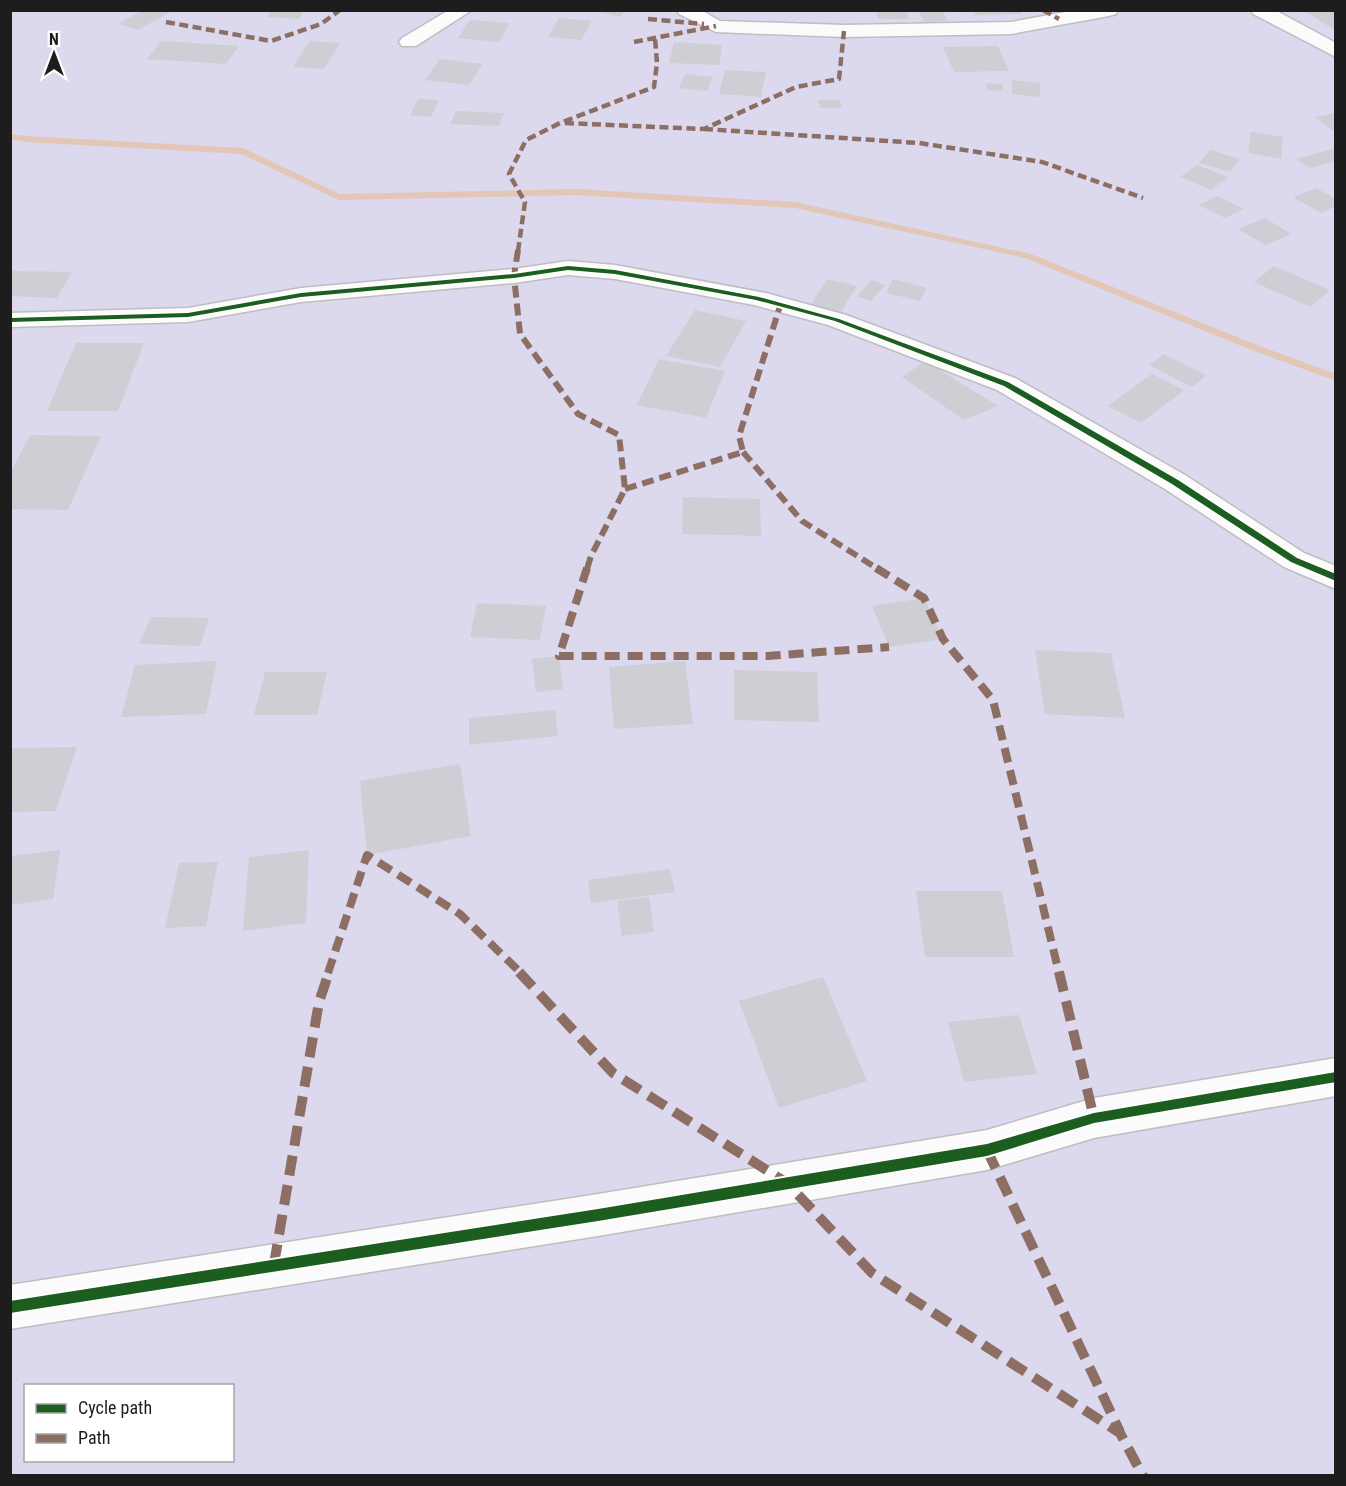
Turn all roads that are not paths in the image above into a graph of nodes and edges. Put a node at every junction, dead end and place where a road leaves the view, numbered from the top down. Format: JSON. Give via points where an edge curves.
{"nodes":[{"id":1,"x":463,"y":10,"type":"edge"},
{"id":2,"x":686,"y":10,"type":"edge"},
{"id":3,"x":1109,"y":10,"type":"edge"},
{"id":4,"x":1260,"y":10,"type":"edge"},
{"id":5,"x":409,"y":42,"type":"dead end"},
{"id":6,"x":1335,"y":51,"type":"edge"},
{"id":7,"x":10,"y":321,"type":"edge"},
{"id":8,"x":1335,"y":578,"type":"edge"},
{"id":9,"x":1335,"y":1077,"type":"edge"},
{"id":10,"x":10,"y":1307,"type":"edge"}],
"edges":[{"from":1,"to":5,"type":"street"},
{"from":2,"to":3,"type":"street","via":[[716,26],[928,31],[1011,28]]},
{"from":4,"to":6,"type":"street"},
{"from":7,"to":8,"type":"street","via":[[188,315],[301,295],[568,268],[615,272],[758,298],[837,320],[1006,384],[1175,482],[1294,560]]},
{"from":9,"to":10,"type":"street","via":[[1094,1118],[987,1150]]}]}
